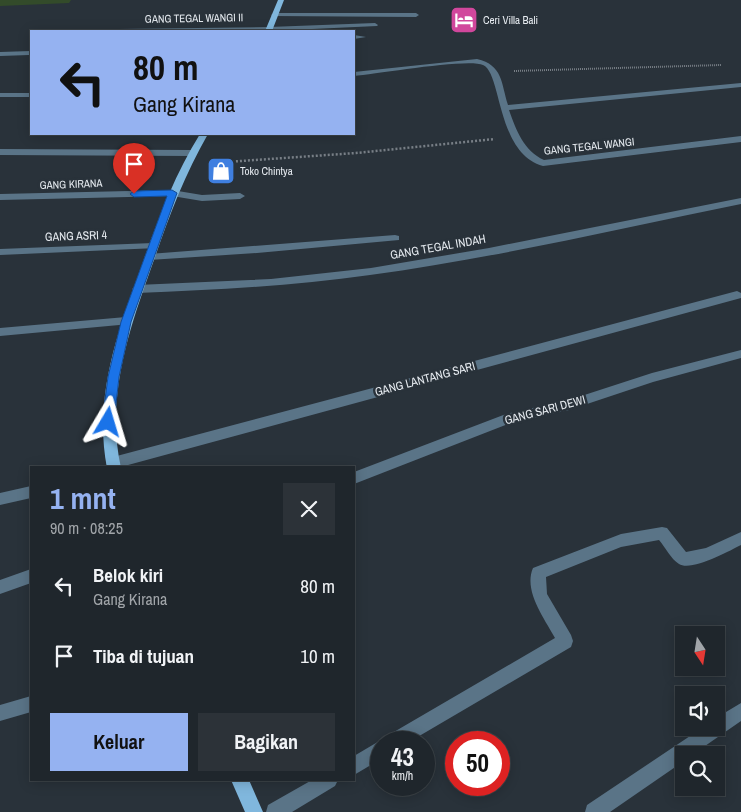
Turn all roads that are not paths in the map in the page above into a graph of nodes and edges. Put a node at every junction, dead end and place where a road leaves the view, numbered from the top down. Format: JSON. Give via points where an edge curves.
{"nodes":[{"id":1,"x":281,"y":0,"type":"edge"},
{"id":2,"x":416,"y":15,"type":"dead end"},
{"id":3,"x":274,"y":16,"type":"junction"},
{"id":4,"x":375,"y":25,"type":"dead end"},
{"id":5,"x":341,"y":28,"type":"edge"},
{"id":6,"x":268,"y":30,"type":"edge"},
{"id":7,"x":355,"y":37,"type":"edge"},
{"id":8,"x":362,"y":37,"type":"dead end"},
{"id":9,"x":29,"y":53,"type":"dead end"},
{"id":10,"x":0,"y":54,"type":"edge"},
{"id":11,"x":355,"y":74,"type":"edge"},
{"id":12,"x":741,"y":85,"type":"edge"},
{"id":13,"x":0,"y":95,"type":"edge"},
{"id":14,"x":30,"y":95,"type":"edge"},
{"id":15,"x":505,"y":108,"type":"junction"},
{"id":16,"x":203,"y":135,"type":"edge"},
{"id":17,"x":741,"y":139,"type":"edge"},
{"id":18,"x":0,"y":152,"type":"edge"},
{"id":19,"x":192,"y":153,"type":"junction"},
{"id":20,"x":172,"y":193,"type":"junction"},
{"id":21,"x":240,"y":196,"type":"dead end"},
{"id":22,"x":0,"y":198,"type":"edge"},
{"id":23,"x":741,"y":201,"type":"edge"},
{"id":24,"x":395,"y":238,"type":"dead end"},
{"id":25,"x":153,"y":246,"type":"junction"},
{"id":26,"x":0,"y":252,"type":"edge"},
{"id":27,"x":150,"y":257,"type":"junction"},
{"id":28,"x":137,"y":289,"type":"junction"},
{"id":29,"x":737,"y":295,"type":"dead end"},
{"id":30,"x":126,"y":322,"type":"junction"},
{"id":31,"x":0,"y":332,"type":"edge"},
{"id":32,"x":741,"y":354,"type":"edge"},
{"id":33,"x":113,"y":465,"type":"edge"},
{"id":34,"x":355,"y":478,"type":"edge"},
{"id":35,"x":30,"y":492,"type":"edge"},
{"id":36,"x":0,"y":498,"type":"edge"},
{"id":37,"x":741,"y":538,"type":"edge"},
{"id":38,"x":30,"y":576,"type":"edge"},
{"id":39,"x":0,"y":587,"type":"edge"},
{"id":40,"x":30,"y":704,"type":"edge"},
{"id":41,"x":741,"y":711,"type":"edge"},
{"id":42,"x":0,"y":713,"type":"edge"},
{"id":43,"x":412,"y":731,"type":"edge"},
{"id":44,"x":370,"y":756,"type":"edge"},
{"id":45,"x":355,"y":765,"type":"edge"},
{"id":46,"x":240,"y":781,"type":"edge"},
{"id":47,"x":327,"y":781,"type":"edge"},
{"id":48,"x":254,"y":812,"type":"edge"},
{"id":49,"x":275,"y":812,"type":"edge"},
{"id":50,"x":594,"y":812,"type":"edge"}],
"edges":[{"from":1,"to":3,"type":"main road"},
{"from":2,"to":3,"type":"street"},
{"from":3,"to":6,"type":"main road"},
{"from":4,"to":5,"type":"street","name":"GANG TEGAL WANGI II"},
{"from":5,"to":6,"type":"street","name":"GANG TEGAL WANGI II"},
{"from":7,"to":8,"type":"street"},
{"from":9,"to":10,"type":"street"},
{"from":11,"to":15,"type":"street","name":"GANG TEGAL WANGI","via":[[437,64],[488,64],[494,72]]},
{"from":12,"to":15,"type":"street"},
{"from":13,"to":14,"type":"street"},
{"from":15,"to":17,"type":"street","name":"GANG TEGAL WANGI","via":[[516,137],[530,158],[543,163]]},
{"from":16,"to":19,"type":"main road"},
{"from":18,"to":19,"type":"street"},
{"from":19,"to":20,"type":"main road"},
{"from":20,"to":21,"type":"street","name":"GANG KIRANA","via":[[202,198]]},
{"from":20,"to":22,"type":"street","name":"GANG KIRANA"},
{"from":20,"to":25,"type":"main road"},
{"from":23,"to":28,"type":"street","name":"GANG TEGAL INDAH","via":[[403,267],[206,288]]},
{"from":24,"to":27,"type":"street"},
{"from":25,"to":26,"type":"street","name":"GANG ASRI 4"},
{"from":25,"to":27,"type":"main road"},
{"from":27,"to":28,"type":"main road"},
{"from":28,"to":30,"type":"main road"},
{"from":29,"to":33,"type":"street","name":"GANG LANTANG SARI"},
{"from":30,"to":31,"type":"street"},
{"from":30,"to":33,"type":"main road","via":[[108,422]]},
{"from":32,"to":34,"type":"street","name":"GANG SARI DEWI","via":[[568,405],[506,419]]},
{"from":35,"to":36,"type":"street"},
{"from":37,"to":43,"type":"street","via":[[708,554],[683,559],[662,533],[621,541],[538,573],[540,595],[565,641]]},
{"from":38,"to":39,"type":"street"},
{"from":40,"to":42,"type":"street"},
{"from":41,"to":50,"type":"street"},
{"from":44,"to":45,"type":"street"},
{"from":46,"to":48,"type":"main road"},
{"from":47,"to":49,"type":"street"}]}
